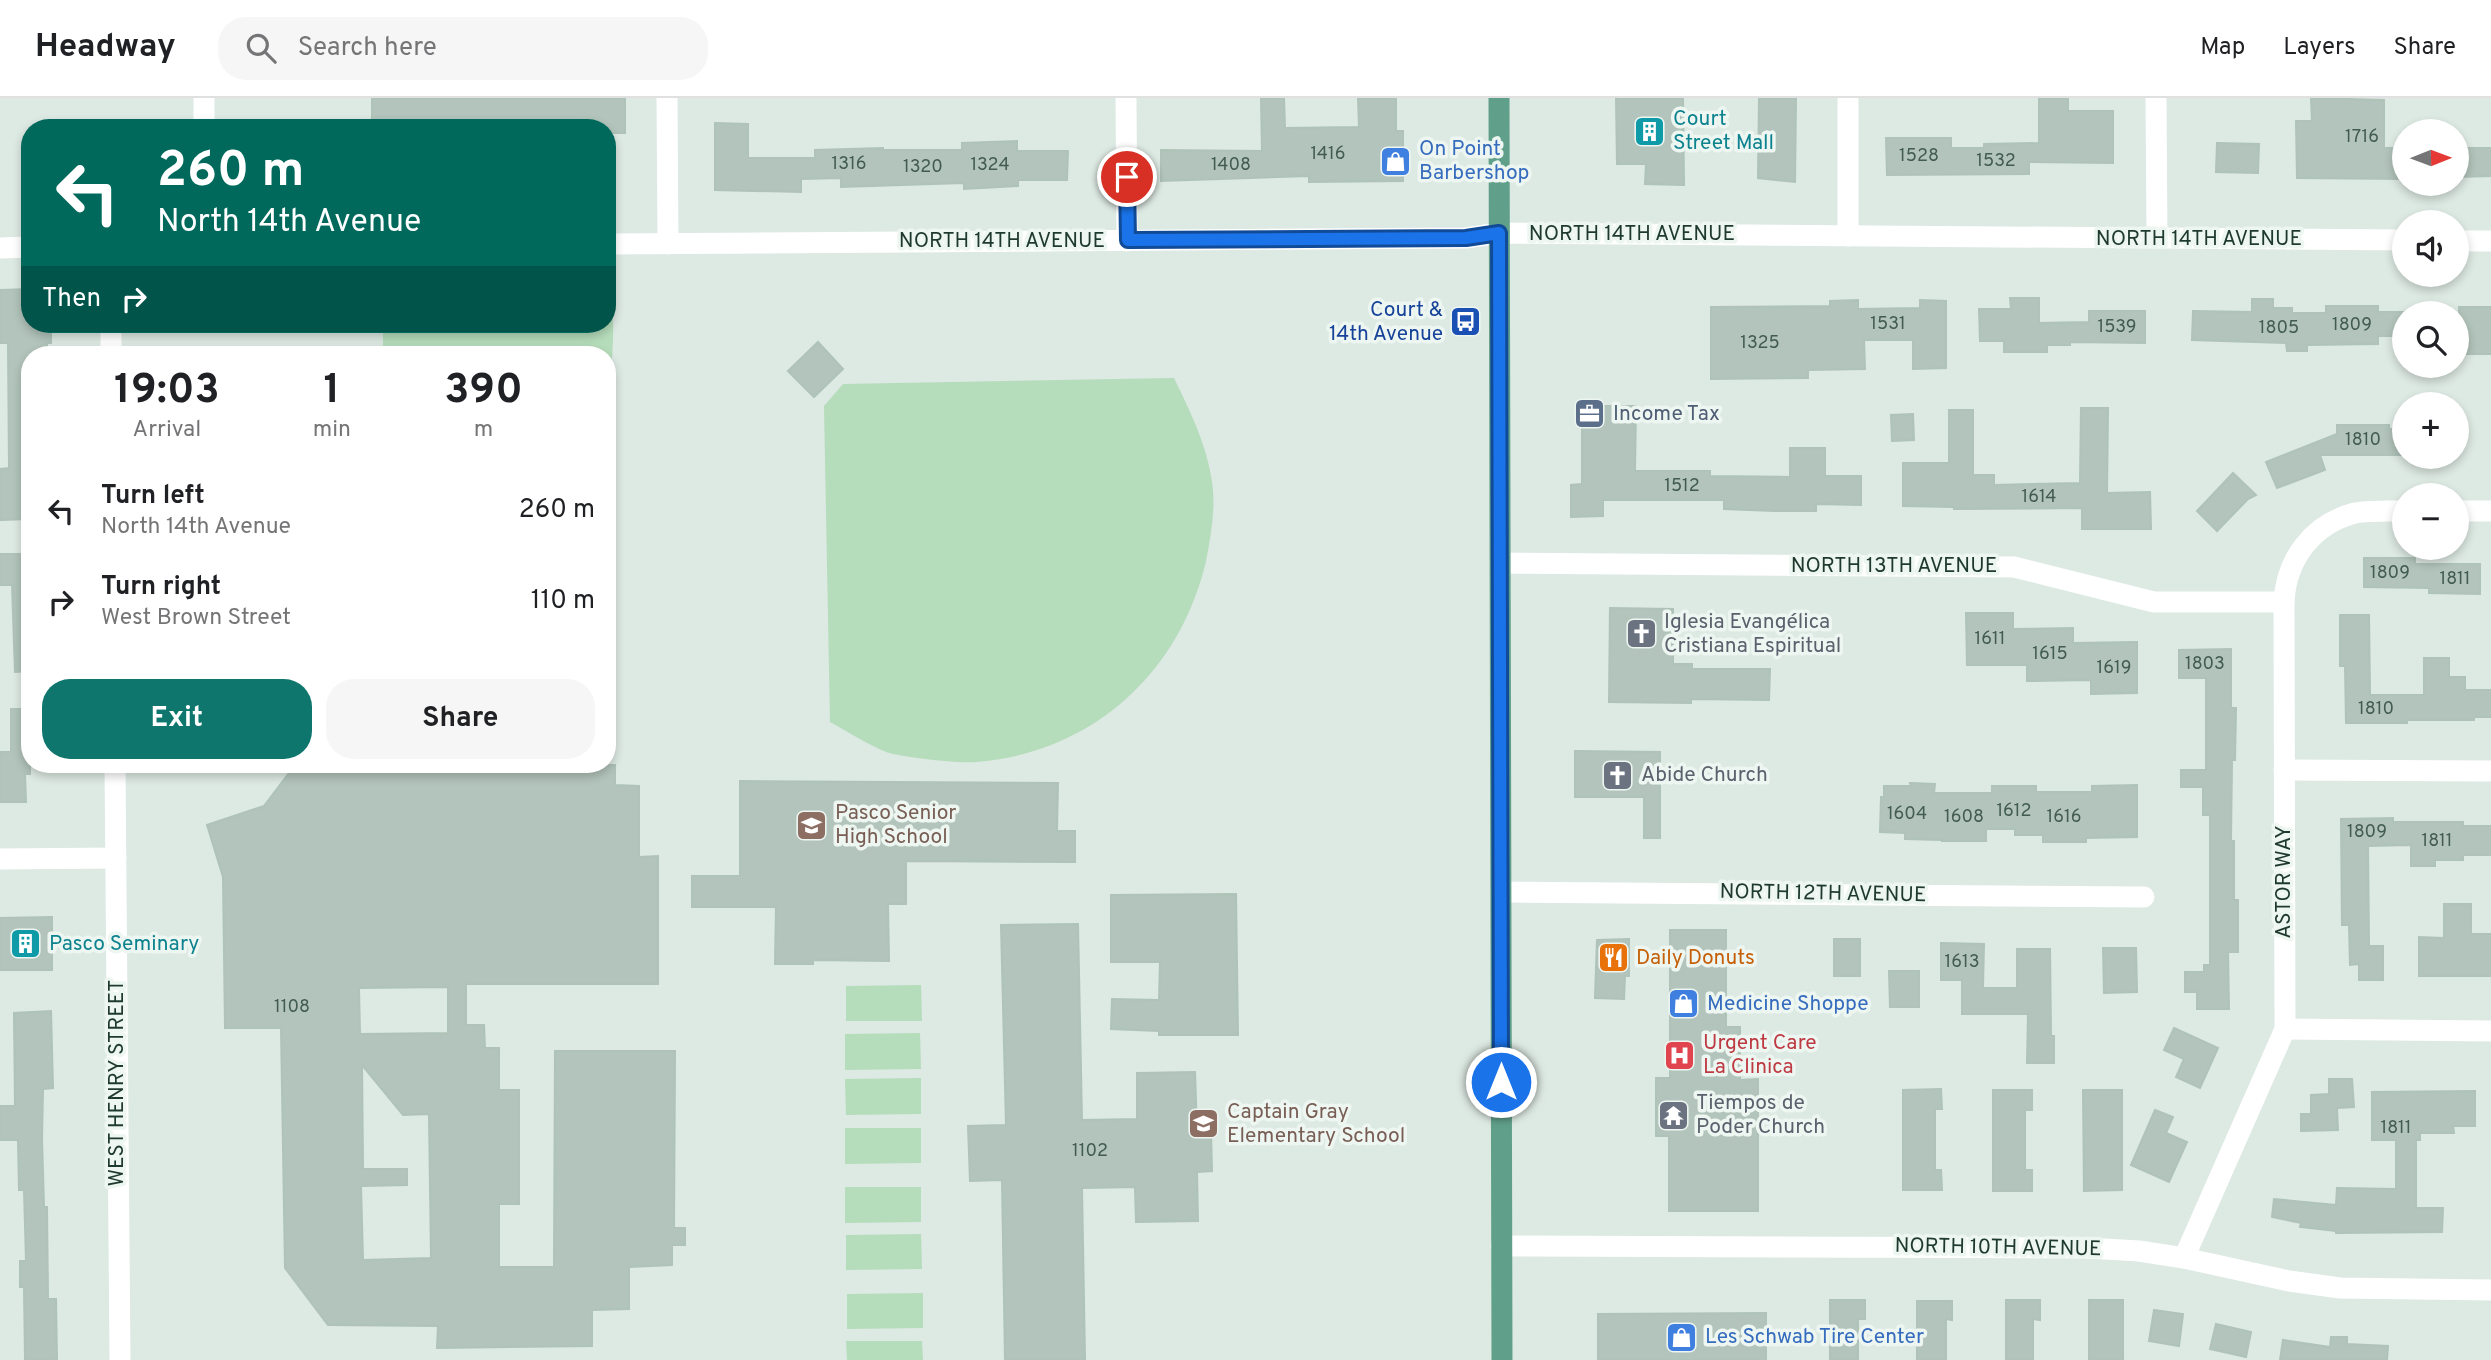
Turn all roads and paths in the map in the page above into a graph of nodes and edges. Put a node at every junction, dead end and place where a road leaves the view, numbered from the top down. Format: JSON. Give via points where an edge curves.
{"nodes":[{"id":1,"x":204,"y":98,"type":"edge"},
{"id":2,"x":667,"y":98,"type":"edge"},
{"id":3,"x":1126,"y":98,"type":"edge"},
{"id":4,"x":1499,"y":98,"type":"edge"},
{"id":5,"x":1848,"y":98,"type":"edge"},
{"id":6,"x":2156,"y":98,"type":"edge"},
{"id":7,"x":204,"y":119,"type":"edge"},
{"id":8,"x":1499,"y":233,"type":"junction"},
{"id":9,"x":1848,"y":236,"type":"junction"},
{"id":10,"x":2157,"y":239,"type":"junction"},
{"id":11,"x":1128,"y":240,"type":"junction"},
{"id":12,"x":2392,"y":240,"type":"edge"},
{"id":13,"x":2469,"y":241,"type":"edge"},
{"id":14,"x":2491,"y":241,"type":"edge"},
{"id":15,"x":668,"y":243,"type":"junction"},
{"id":16,"x":616,"y":244,"type":"edge"},
{"id":17,"x":21,"y":247,"type":"edge"},
{"id":18,"x":0,"y":248,"type":"edge"},
{"id":19,"x":2392,"y":511,"type":"edge"},
{"id":20,"x":2469,"y":511,"type":"edge"},
{"id":21,"x":2491,"y":511,"type":"edge"},
{"id":22,"x":1500,"y":563,"type":"junction"},
{"id":23,"x":2284,"y":602,"type":"junction"},
{"id":24,"x":2284,"y":770,"type":"junction"},
{"id":25,"x":2491,"y":772,"type":"edge"},
{"id":26,"x":115,"y":773,"type":"edge"},
{"id":27,"x":116,"y":858,"type":"junction"},
{"id":28,"x":0,"y":859,"type":"edge"},
{"id":29,"x":1501,"y":892,"type":"junction"},
{"id":30,"x":2144,"y":897,"type":"dead end"},
{"id":31,"x":2285,"y":1029,"type":"junction"},
{"id":32,"x":2491,"y":1031,"type":"edge"},
{"id":33,"x":1501,"y":1246,"type":"junction"},
{"id":34,"x":2185,"y":1258,"type":"junction"},
{"id":35,"x":2491,"y":1290,"type":"edge"},
{"id":36,"x":120,"y":1360,"type":"edge"},
{"id":37,"x":1502,"y":1360,"type":"edge"}],
"edges":[{"from":1,"to":7,"type":"street"},
{"from":2,"to":15,"type":"street"},
{"from":3,"to":11,"type":"street"},
{"from":4,"to":8,"type":"main road"},
{"from":5,"to":9,"type":"street"},
{"from":6,"to":10,"type":"street"},
{"from":8,"to":9,"type":"street","name":"NORTH 14TH AVENUE"},
{"from":8,"to":11,"type":"street","name":"NORTH 14TH AVENUE","via":[[1466,238]]},
{"from":8,"to":22,"type":"main road"},
{"from":9,"to":10,"type":"street","name":"NORTH 14TH AVENUE"},
{"from":10,"to":12,"type":"street","name":"NORTH 14TH AVENUE"},
{"from":11,"to":15,"type":"street","name":"NORTH 14TH AVENUE"},
{"from":13,"to":14,"type":"street"},
{"from":15,"to":16,"type":"street","name":"NORTH 14TH AVENUE"},
{"from":17,"to":18,"type":"street"},
{"from":19,"to":23,"type":"street","name":"ASTOR WAY","via":[[2351,515],[2322,528],[2297,556]]},
{"from":20,"to":21,"type":"street"},
{"from":22,"to":23,"type":"street","name":"NORTH 13TH AVENUE","via":[[2014,567],[2154,603]]},
{"from":22,"to":29,"type":"main road"},
{"from":23,"to":24,"type":"street","name":"ASTOR WAY"},
{"from":24,"to":25,"type":"street"},
{"from":24,"to":31,"type":"street","name":"ASTOR WAY"},
{"from":26,"to":27,"type":"street","name":"WEST HENRY STREET"},
{"from":27,"to":28,"type":"street"},
{"from":27,"to":36,"type":"street","name":"WEST HENRY STREET"},
{"from":29,"to":30,"type":"street","name":"NORTH 12TH AVENUE"},
{"from":29,"to":33,"type":"main road"},
{"from":31,"to":32,"type":"street"},
{"from":31,"to":34,"type":"street","name":"ASTOR WAY"},
{"from":33,"to":34,"type":"street","name":"NORTH 10TH AVENUE","via":[[2088,1248]]},
{"from":33,"to":37,"type":"main road"},
{"from":34,"to":35,"type":"street","name":"NORTH 10TH AVENUE","via":[[2340,1287]]}]}
